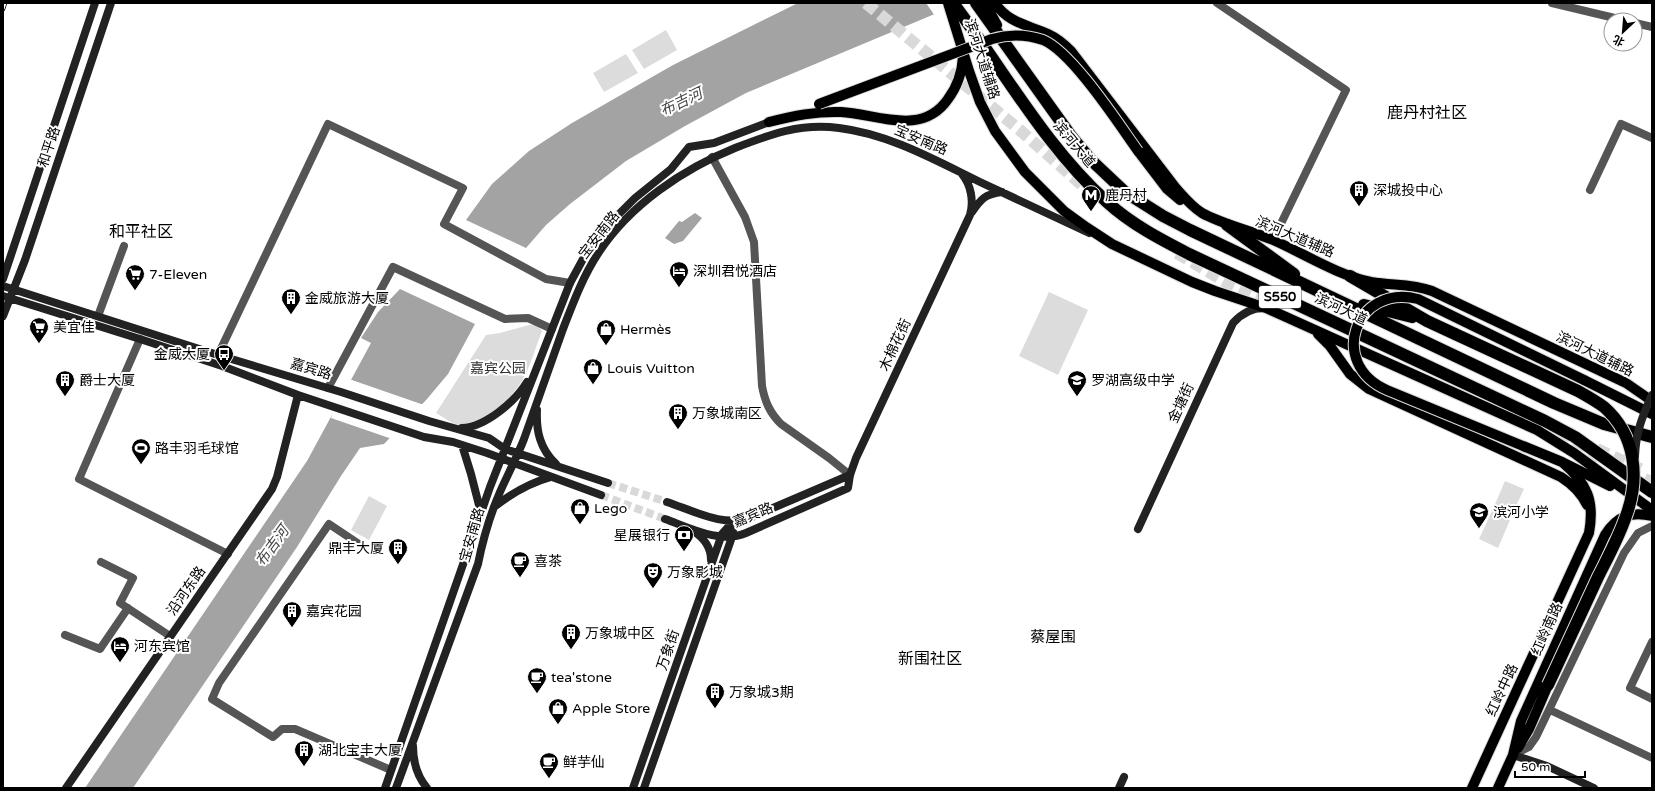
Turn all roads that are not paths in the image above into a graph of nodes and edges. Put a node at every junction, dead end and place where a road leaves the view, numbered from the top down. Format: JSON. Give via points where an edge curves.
{"nodes":[{"id":1,"x":95,"y":3,"type":"edge"},
{"id":2,"x":111,"y":3,"type":"edge"},
{"id":3,"x":948,"y":3,"type":"edge"},
{"id":4,"x":953,"y":3,"type":"edge"},
{"id":5,"x":976,"y":3,"type":"edge"},
{"id":6,"x":985,"y":3,"type":"edge"},
{"id":7,"x":995,"y":3,"type":"edge"},
{"id":8,"x":1217,"y":3,"type":"edge"},
{"id":9,"x":1552,"y":3,"type":"edge"},
{"id":10,"x":1603,"y":15,"type":"edge"},
{"id":11,"x":991,"y":19,"type":"junction"},
{"id":12,"x":957,"y":31,"type":"junction"},
{"id":13,"x":769,"y":122,"type":"junction"},
{"id":14,"x":1652,"y":138,"type":"edge"},
{"id":15,"x":712,"y":157,"type":"junction"},
{"id":16,"x":961,"y":172,"type":"junction"},
{"id":17,"x":1590,"y":190,"type":"dead end"},
{"id":18,"x":1002,"y":192,"type":"junction"},
{"id":19,"x":1201,"y":212,"type":"junction"},
{"id":20,"x":970,"y":215,"type":"junction"},
{"id":21,"x":1227,"y":225,"type":"junction"},
{"id":22,"x":1273,"y":240,"type":"junction"},
{"id":23,"x":1112,"y":244,"type":"junction"},
{"id":24,"x":124,"y":246,"type":"dead end"},
{"id":25,"x":1350,"y":276,"type":"junction"},
{"id":26,"x":3,"y":279,"type":"edge"},
{"id":27,"x":570,"y":283,"type":"junction"},
{"id":28,"x":3,"y":286,"type":"edge"},
{"id":29,"x":1312,"y":288,"type":"junction"},
{"id":30,"x":14,"y":289,"type":"junction"},
{"id":31,"x":1332,"y":297,"type":"junction"},
{"id":32,"x":6,"y":298,"type":"edge"},
{"id":33,"x":1266,"y":308,"type":"junction"},
{"id":34,"x":3,"y":316,"type":"edge"},
{"id":35,"x":98,"y":316,"type":"junction"},
{"id":36,"x":1427,"y":321,"type":"junction"},
{"id":37,"x":1306,"y":326,"type":"junction"},
{"id":38,"x":552,"y":329,"type":"junction"},
{"id":39,"x":140,"y":339,"type":"junction"},
{"id":40,"x":218,"y":355,"type":"junction"},
{"id":41,"x":537,"y":366,"type":"junction"},
{"id":42,"x":1626,"y":383,"type":"junction"},
{"id":43,"x":328,"y":388,"type":"junction"},
{"id":44,"x":298,"y":395,"type":"junction"},
{"id":45,"x":1652,"y":395,"type":"edge"},
{"id":46,"x":536,"y":401,"type":"junction"},
{"id":47,"x":1652,"y":401,"type":"edge"},
{"id":48,"x":1632,"y":404,"type":"junction"},
{"id":49,"x":1652,"y":414,"type":"edge"},
{"id":50,"x":457,"y":429,"type":"junction"},
{"id":51,"x":1652,"y":437,"type":"edge"},
{"id":52,"x":462,"y":445,"type":"junction"},
{"id":53,"x":505,"y":449,"type":"junction"},
{"id":54,"x":518,"y":453,"type":"junction"},
{"id":55,"x":501,"y":459,"type":"junction"},
{"id":56,"x":1562,"y":462,"type":"junction"},
{"id":57,"x":513,"y":463,"type":"junction"},
{"id":58,"x":1634,"y":464,"type":"junction"},
{"id":59,"x":560,"y":467,"type":"junction"},
{"id":60,"x":850,"y":475,"type":"junction"},
{"id":61,"x":551,"y":477,"type":"junction"},
{"id":62,"x":608,"y":483,"type":"tunnel mouth"},
{"id":63,"x":848,"y":488,"type":"joint"},
{"id":64,"x":1652,"y":492,"type":"edge"},
{"id":65,"x":601,"y":495,"type":"tunnel mouth"},
{"id":66,"x":1634,"y":498,"type":"junction"},
{"id":67,"x":667,"y":502,"type":"tunnel mouth"},
{"id":68,"x":494,"y":508,"type":"junction"},
{"id":69,"x":1652,"y":510,"type":"edge"},
{"id":70,"x":481,"y":514,"type":"junction"},
{"id":71,"x":1592,"y":514,"type":"junction"},
{"id":72,"x":1652,"y":516,"type":"edge"},
{"id":73,"x":666,"y":519,"type":"tunnel mouth"},
{"id":74,"x":730,"y":523,"type":"junction"},
{"id":75,"x":680,"y":524,"type":"junction"},
{"id":76,"x":1652,"y":526,"type":"edge"},
{"id":77,"x":1138,"y":529,"type":"dead end"},
{"id":78,"x":721,"y":537,"type":"junction"},
{"id":79,"x":732,"y":537,"type":"junction"},
{"id":80,"x":359,"y":544,"type":"dead end"},
{"id":81,"x":228,"y":554,"type":"junction"},
{"id":82,"x":101,"y":562,"type":"dead end"},
{"id":83,"x":710,"y":568,"type":"junction"},
{"id":84,"x":128,"y":608,"type":"junction"},
{"id":85,"x":65,"y":635,"type":"dead end"},
{"id":86,"x":170,"y":636,"type":"junction"},
{"id":87,"x":1652,"y":642,"type":"edge"},
{"id":88,"x":1650,"y":651,"type":"edge"},
{"id":89,"x":1548,"y":685,"type":"joint"},
{"id":90,"x":1652,"y":699,"type":"edge"},
{"id":91,"x":1550,"y":710,"type":"junction"},
{"id":92,"x":413,"y":741,"type":"junction"},
{"id":93,"x":1513,"y":755,"type":"junction"},
{"id":94,"x":1652,"y":758,"type":"edge"},
{"id":95,"x":391,"y":770,"type":"junction"},
{"id":96,"x":1124,"y":777,"type":"dead end"},
{"id":97,"x":66,"y":788,"type":"edge"},
{"id":98,"x":385,"y":788,"type":"edge"},
{"id":99,"x":396,"y":788,"type":"edge"},
{"id":100,"x":428,"y":788,"type":"edge"},
{"id":101,"x":633,"y":788,"type":"edge"},
{"id":102,"x":644,"y":788,"type":"edge"},
{"id":103,"x":1119,"y":788,"type":"edge"},
{"id":104,"x":1472,"y":788,"type":"edge"},
{"id":105,"x":1498,"y":788,"type":"edge"},
{"id":106,"x":1594,"y":788,"type":"edge"}],
"edges":[{"from":1,"to":26,"type":"street","name":"和平路"},
{"from":2,"to":30,"type":"street","name":"和平路"},
{"from":3,"to":12,"type":"main road","name":"滨河大道辅路"},
{"from":4,"to":64,"type":"highway","name":"滨河大道","number":"S550","via":[[1061,154],[1107,203],[1133,222],[1189,254],[1545,421],[1580,441]]},
{"from":5,"to":11,"type":"highway","number":"S550"},
{"from":6,"to":11,"type":"main road"},
{"from":7,"to":19,"type":"main road","name":"滨河大道辅路","via":[[1003,14],[1022,25],[1049,34],[1065,45],[1175,187]]},
{"from":8,"to":22,"type":"street","via":[[1346,90]]},
{"from":9,"to":10,"type":"street"},
{"from":11,"to":29,"type":"highway","name":"滨河大道","number":"S550","via":[[1013,55],[1071,136],[1091,160],[1125,192],[1190,230]]},
{"from":12,"to":13,"type":"main road","via":[[963,54],[959,77],[948,100],[930,116],[902,121],[858,113],[829,112]]},
{"from":12,"to":23,"type":"main road","name":"滨河大道辅路","via":[[980,102],[1024,172],[1064,211]]},
{"from":13,"to":19,"type":"main road","bridge":true,"via":[[992,39],[1004,36],[1030,36],[1044,41],[1064,55],[1167,189]]},
{"from":13,"to":27,"type":"street","name":"宝安南路","via":[[714,143],[689,147],[671,169],[635,198],[603,230],[589,248]]},
{"from":14,"to":17,"type":"street","via":[[1621,124]]},
{"from":15,"to":16,"type":"street","name":"宝安南路","via":[[770,134],[817,126],[862,132],[883,138]]},
{"from":15,"to":46,"type":"street","name":"宝安南路","via":[[645,202],[621,225],[598,253],[578,289]]},
{"from":15,"to":60,"type":"street","via":[[745,217],[754,242],[762,386],[766,403],[782,424]]},
{"from":16,"to":18,"type":"street","name":"宝安南路"},
{"from":16,"to":20,"type":"street","name":"木棉花街","via":[[969,185],[973,204]]},
{"from":18,"to":20,"type":"street","name":"木棉花街","via":[[982,198]]},
{"from":18,"to":23,"type":"street","name":"宝安南路"},
{"from":19,"to":21,"type":"main road","name":"滨河大道辅路"},
{"from":20,"to":60,"type":"street","name":"木棉花街"},
{"from":21,"to":22,"type":"main road","name":"滨河大道辅路"},
{"from":21,"to":29,"type":"highway"},
{"from":22,"to":25,"type":"main road","name":"滨河大道辅路"},
{"from":23,"to":33,"type":"main road","name":"滨河大道辅路","via":[[1192,282]]},
{"from":24,"to":35,"type":"street"},
{"from":25,"to":36,"type":"highway"},
{"from":25,"to":42,"type":"main road","name":"滨河大道辅路","via":[[1372,282],[1416,286],[1432,291]]},
{"from":27,"to":38,"type":"street","name":"宝安南路"},
{"from":27,"to":40,"type":"street","via":[[546,279],[444,224],[463,188],[328,124]]},
{"from":28,"to":30,"type":"street","name":"嘉宾路"},
{"from":29,"to":31,"type":"highway","name":"滨河大道","number":"S550"},
{"from":30,"to":32,"type":"street","name":"和平路"},
{"from":30,"to":35,"type":"street","name":"嘉宾路"},
{"from":31,"to":36,"type":"highway"},
{"from":31,"to":51,"type":"highway","name":"滨河大道","number":"S550","via":[[1567,409],[1604,424]]},
{"from":32,"to":34,"type":"street","name":"和平路"},
{"from":32,"to":39,"type":"street","name":"嘉宾路"},
{"from":33,"to":37,"type":"main road","name":"滨河大道辅路"},
{"from":33,"to":77,"type":"street","name":"金塘街","via":[[1256,308],[1241,315],[1229,331]]},
{"from":35,"to":40,"type":"street","name":"嘉宾路"},
{"from":36,"to":58,"type":"highway","bridge":true,"via":[[1578,391],[1604,407],[1620,425],[1631,449]]},
{"from":37,"to":66,"type":"main road","name":"滨河大道辅路","via":[[1537,430],[1574,453]]},
{"from":37,"to":71,"type":"main road","name":"滨河大道辅路","via":[[1330,346],[1350,374],[1370,389],[1561,477],[1579,492]]},
{"from":38,"to":41,"type":"street","name":"宝安南路"},
{"from":38,"to":43,"type":"street","via":[[528,318],[505,319],[393,267]]},
{"from":39,"to":44,"type":"street","name":"嘉宾路"},
{"from":39,"to":81,"type":"street","via":[[79,479]]},
{"from":40,"to":43,"type":"street","name":"嘉宾路"},
{"from":41,"to":50,"type":"street","via":[[523,388],[509,403],[484,422]]},
{"from":41,"to":53,"type":"street","name":"宝安南路"},
{"from":42,"to":47,"type":"main road","name":"滨河大道辅路"},
{"from":42,"to":48,"type":"main road"},
{"from":43,"to":50,"type":"street","name":"嘉宾路"},
{"from":44,"to":52,"type":"street","name":"嘉宾路","via":[[424,437]]},
{"from":44,"to":81,"type":"street","name":"沿河东路","via":[[275,483]]},
{"from":45,"to":58,"type":"street","bridge":true,"via":[[1640,421]]},
{"from":46,"to":54,"type":"street","name":"宝安南路"},
{"from":46,"to":59,"type":"street","via":[[536,426],[540,440],[552,460]]},
{"from":48,"to":49,"type":"main road"},
{"from":48,"to":56,"type":"main road","bridge":true,"via":[[1418,299],[1399,296],[1389,298],[1375,304],[1364,314],[1356,330],[1354,348],[1359,366],[1370,381]]},
{"from":50,"to":53,"type":"street","name":"嘉宾路","via":[[489,438]]},
{"from":52,"to":55,"type":"street","name":"嘉宾路"},
{"from":52,"to":70,"type":"street"},
{"from":53,"to":54,"type":"street","name":"嘉宾路"},
{"from":53,"to":55,"type":"street","name":"宝安南路"},
{"from":54,"to":57,"type":"street","name":"宝安南路"},
{"from":54,"to":59,"type":"street","name":"嘉宾路"},
{"from":55,"to":57,"type":"street","name":"嘉宾路"},
{"from":55,"to":70,"type":"street","name":"宝安南路"},
{"from":56,"to":66,"type":"main road"},
{"from":56,"to":71,"type":"main road","name":"红岭中路","via":[[1581,480],[1588,492]]},
{"from":57,"to":61,"type":"street","name":"嘉宾路"},
{"from":57,"to":68,"type":"street","name":"宝安南路"},
{"from":58,"to":89,"type":"highway","bridge":true,"via":[[1634,484],[1626,517]]},
{"from":59,"to":62,"type":"street","name":"嘉宾路"},
{"from":60,"to":63,"type":"street","name":"木棉花街"},
{"from":60,"to":74,"type":"street","name":"嘉宾路"},
{"from":61,"to":65,"type":"street","name":"嘉宾路"},
{"from":61,"to":68,"type":"street","via":[[527,485]]},
{"from":63,"to":79,"type":"street","name":"嘉宾路","via":[[746,534]]},
{"from":66,"to":69,"type":"main road","name":"滨河大道辅路"},
{"from":67,"to":74,"type":"street","name":"嘉宾路"},
{"from":68,"to":92,"type":"street","name":"宝安南路","via":[[483,537],[478,564]]},
{"from":70,"to":95,"type":"street","name":"宝安南路"},
{"from":71,"to":104,"type":"main road","name":"红岭中路","via":[[1586,543]]},
{"from":72,"to":93,"type":"main road","name":"红岭南路","via":[[1629,515],[1610,526],[1521,722]]},
{"from":73,"to":75,"type":"street","name":"嘉宾路"},
{"from":74,"to":78,"type":"street","name":"万象街"},
{"from":74,"to":79,"type":"street","name":"万象街"},
{"from":75,"to":78,"type":"street","name":"嘉宾路"},
{"from":75,"to":83,"type":"street","via":[[698,534],[706,543],[711,554]]},
{"from":76,"to":91,"type":"street","via":[[1638,533],[1624,553]]},
{"from":78,"to":79,"type":"street","name":"嘉宾路"},
{"from":78,"to":83,"type":"street","name":"万象街"},
{"from":79,"to":102,"type":"street","name":"万象街"},
{"from":80,"to":95,"type":"street","via":[[329,524],[219,683],[212,700],[273,737],[282,729],[295,729]]},
{"from":81,"to":86,"type":"street","name":"沿河东路"},
{"from":82,"to":84,"type":"street","via":[[133,578],[120,603]]},
{"from":83,"to":101,"type":"street","name":"万象街"},
{"from":84,"to":85,"type":"street","via":[[100,649]]},
{"from":84,"to":86,"type":"street"},
{"from":86,"to":97,"type":"street","name":"沿河东路"},
{"from":87,"to":88,"type":"street"},
{"from":88,"to":90,"type":"street","via":[[1630,688]]},
{"from":89,"to":93,"type":"main road","via":[[1529,729]]},
{"from":91,"to":93,"type":"street","via":[[1533,742]]},
{"from":91,"to":94,"type":"street"},
{"from":92,"to":99,"type":"street","name":"宝安南路"},
{"from":92,"to":100,"type":"street","via":[[414,764]]},
{"from":93,"to":105,"type":"main road","name":"红岭南路"},
{"from":93,"to":106,"type":"street","via":[[1547,766]]},
{"from":95,"to":98,"type":"street","name":"宝安南路"},
{"from":96,"to":103,"type":"street"}]}
